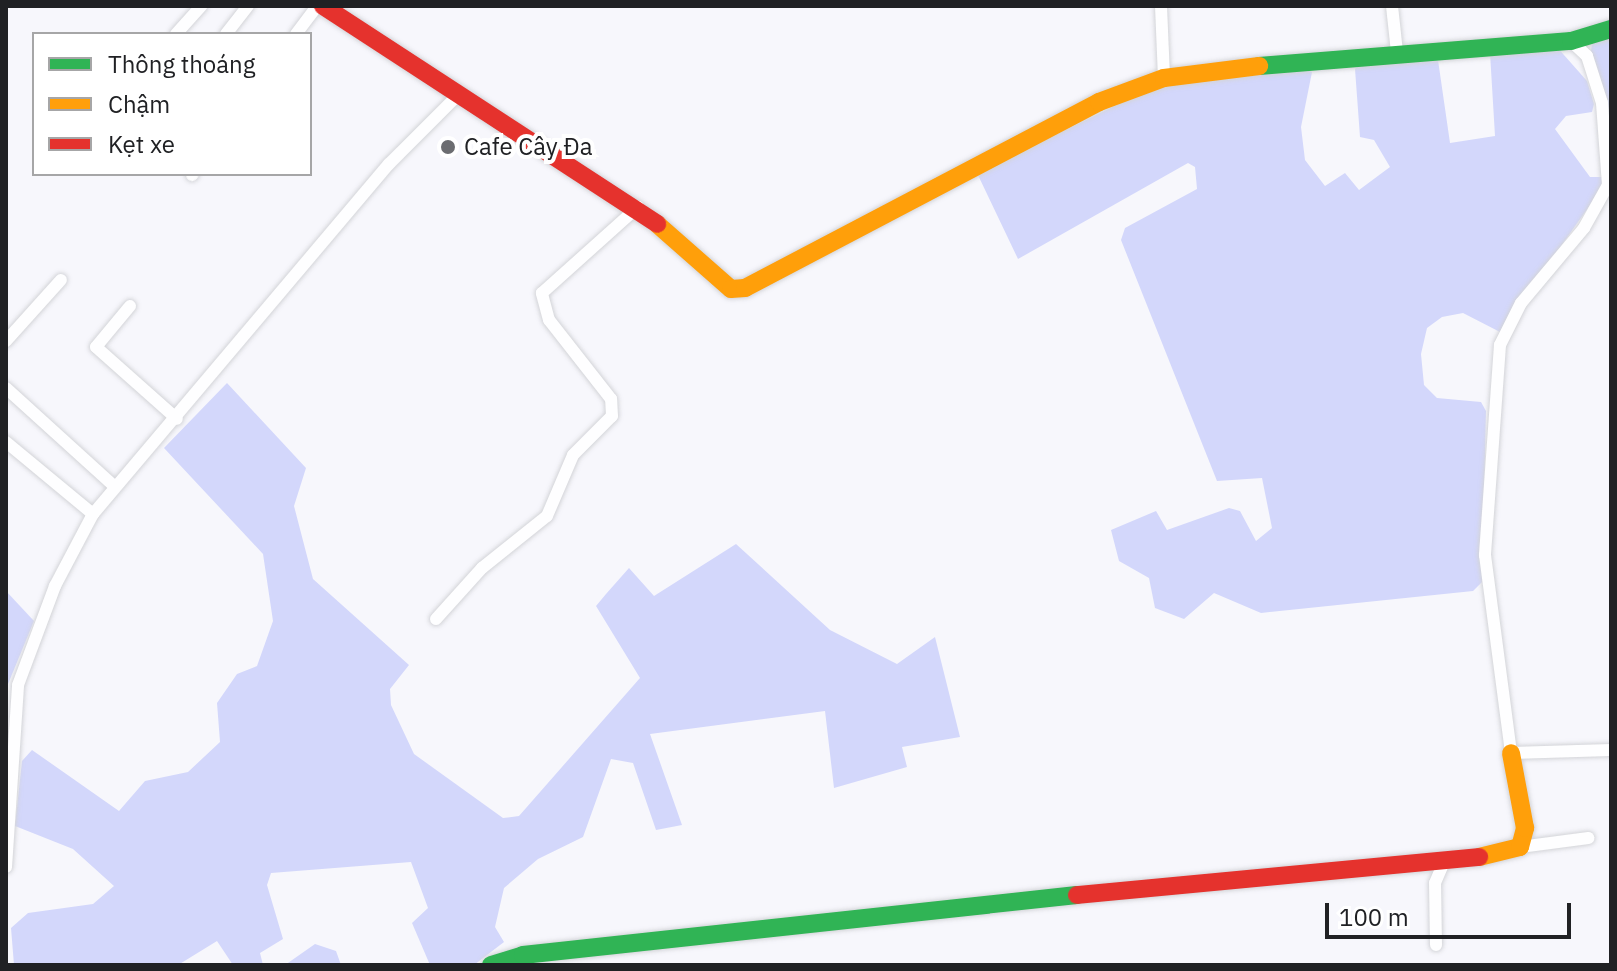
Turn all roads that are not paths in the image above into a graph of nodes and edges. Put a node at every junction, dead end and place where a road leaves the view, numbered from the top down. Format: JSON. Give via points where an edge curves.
{"nodes":[{"id":1,"x":201,"y":6,"type":"edge"},
{"id":2,"x":248,"y":6,"type":"edge"},
{"id":3,"x":320,"y":6,"type":"edge"},
{"id":4,"x":1161,"y":6,"type":"edge"},
{"id":5,"x":1392,"y":6,"type":"edge"},
{"id":6,"x":1611,"y":29,"type":"edge"},
{"id":7,"x":178,"y":32,"type":"edge"},
{"id":8,"x":228,"y":32,"type":"edge"},
{"id":9,"x":298,"y":32,"type":"edge"},
{"id":10,"x":1571,"y":41,"type":"junction"},
{"id":11,"x":1397,"y":52,"type":"junction"},
{"id":12,"x":1164,"y":78,"type":"junction"},
{"id":13,"x":457,"y":96,"type":"junction"},
{"id":14,"x":638,"y":207,"type":"junction"},
{"id":15,"x":61,"y":280,"type":"dead end"},
{"id":16,"x":130,"y":306,"type":"dead end"},
{"id":17,"x":6,"y":341,"type":"edge"},
{"id":18,"x":6,"y":388,"type":"edge"},
{"id":19,"x":177,"y":419,"type":"junction"},
{"id":20,"x":6,"y":442,"type":"edge"},
{"id":21,"x":114,"y":486,"type":"junction"},
{"id":22,"x":93,"y":514,"type":"junction"},
{"id":23,"x":436,"y":619,"type":"dead end"},
{"id":24,"x":1611,"y":750,"type":"edge"},
{"id":25,"x":1511,"y":753,"type":"junction"},
{"id":26,"x":1588,"y":838,"type":"dead end"},
{"id":27,"x":1520,"y":847,"type":"junction"},
{"id":28,"x":1445,"y":859,"type":"junction"},
{"id":29,"x":6,"y":867,"type":"edge"},
{"id":30,"x":1436,"y":945,"type":"dead end"},
{"id":31,"x":491,"y":965,"type":"edge"}],
"edges":[{"from":1,"to":7,"type":"street"},
{"from":2,"to":8,"type":"street"},
{"from":3,"to":9,"type":"street"},
{"from":3,"to":13,"type":"street"},
{"from":4,"to":12,"type":"street"},
{"from":5,"to":11,"type":"street"},
{"from":6,"to":10,"type":"street"},
{"from":10,"to":11,"type":"street"},
{"from":10,"to":25,"type":"street","via":[[1587,56],[1611,161],[1600,206],[1521,303],[1496,359],[1485,555]]},
{"from":11,"to":12,"type":"street"},
{"from":12,"to":14,"type":"street","via":[[1099,102],[745,288],[718,284]]},
{"from":13,"to":14,"type":"street"},
{"from":13,"to":19,"type":"street","via":[[389,164]]},
{"from":14,"to":23,"type":"street","via":[[542,293],[549,320],[611,399],[612,416],[573,455],[547,516],[482,568]]},
{"from":15,"to":17,"type":"street"},
{"from":16,"to":19,"type":"street","via":[[96,347]]},
{"from":18,"to":21,"type":"street"},
{"from":19,"to":21,"type":"street"},
{"from":20,"to":22,"type":"street"},
{"from":21,"to":22,"type":"street"},
{"from":22,"to":29,"type":"street","via":[[55,586],[18,685]]},
{"from":24,"to":25,"type":"street"},
{"from":25,"to":27,"type":"street","via":[[1523,813]]},
{"from":26,"to":27,"type":"street"},
{"from":27,"to":28,"type":"street","via":[[1505,855]]},
{"from":28,"to":30,"type":"street","via":[[1435,883]]},
{"from":28,"to":31,"type":"street","via":[[523,955]]}]}
